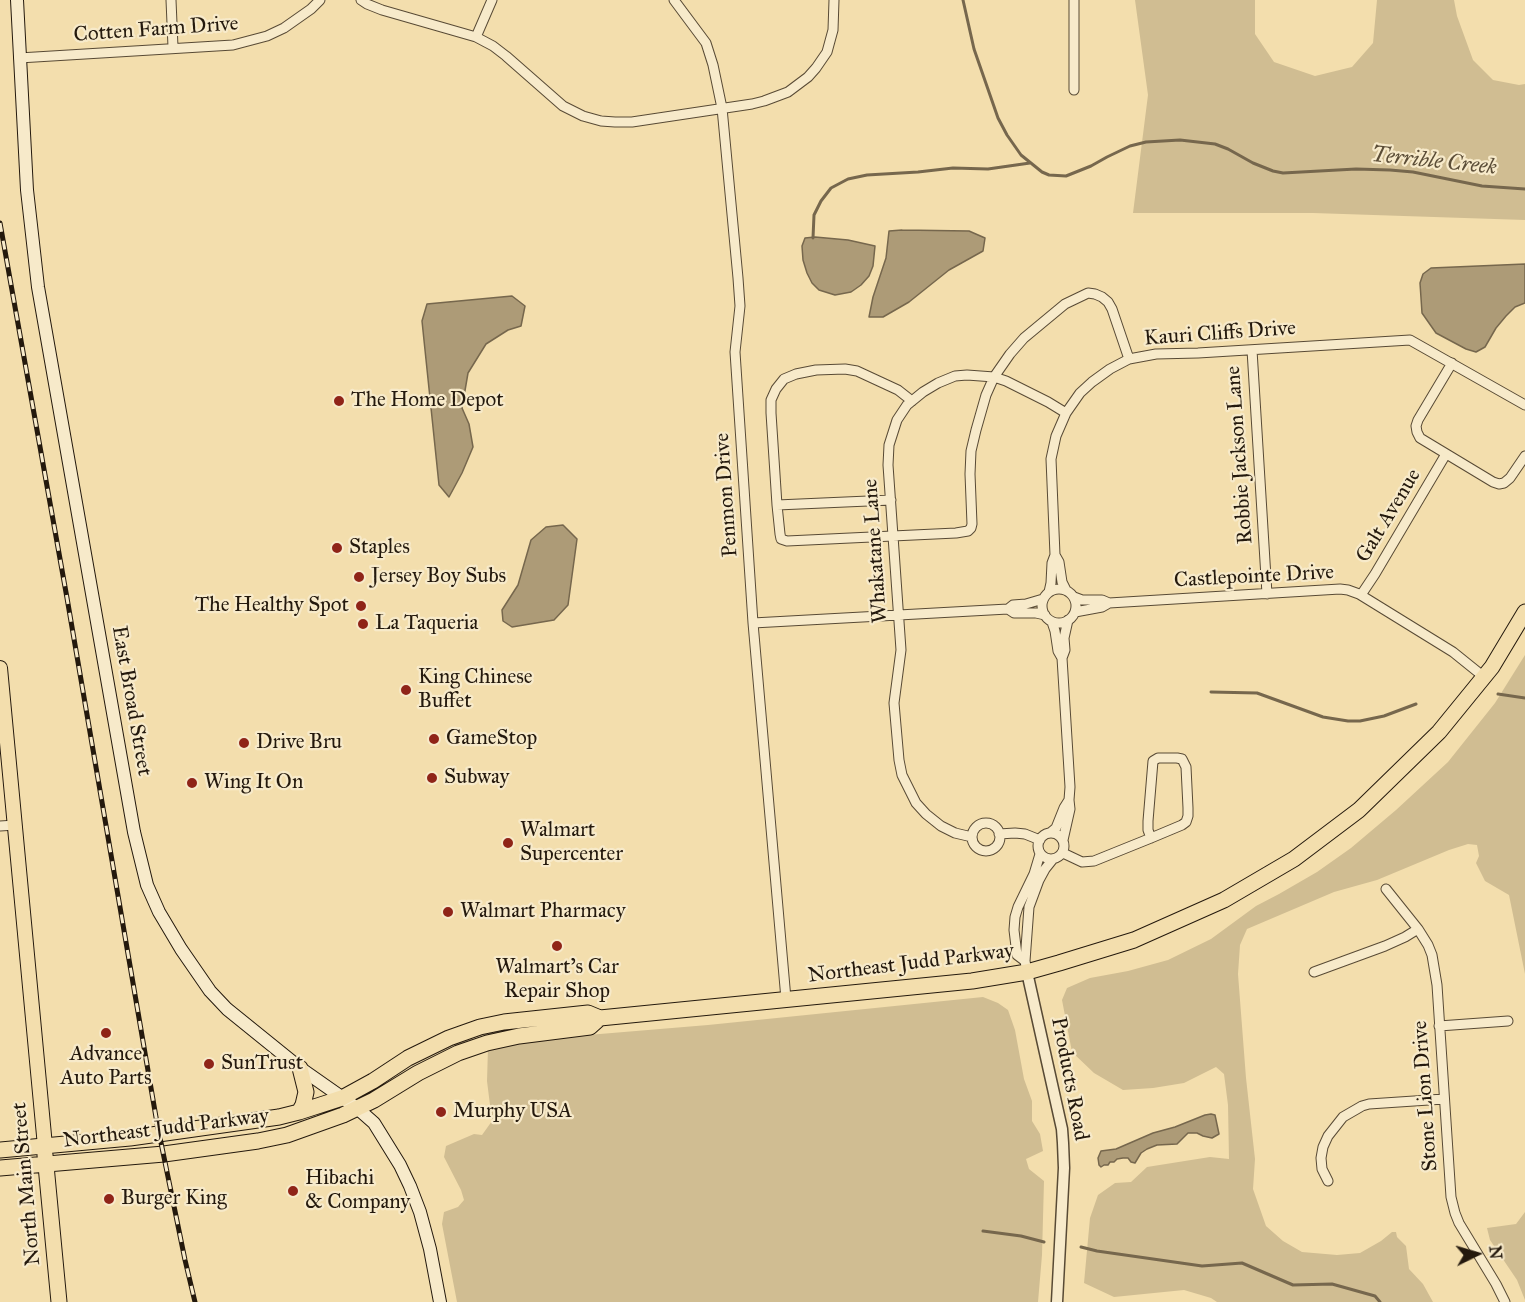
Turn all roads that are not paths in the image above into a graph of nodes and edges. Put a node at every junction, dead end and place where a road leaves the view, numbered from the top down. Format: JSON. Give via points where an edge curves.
{"nodes":[{"id":1,"x":17,"y":0,"type":"edge"},
{"id":2,"x":171,"y":0,"type":"edge"},
{"id":3,"x":320,"y":0,"type":"edge"},
{"id":4,"x":361,"y":0,"type":"edge"},
{"id":5,"x":492,"y":0,"type":"edge"},
{"id":6,"x":674,"y":0,"type":"edge"},
{"id":7,"x":834,"y":0,"type":"edge"},
{"id":8,"x":1074,"y":0,"type":"edge"},
{"id":9,"x":476,"y":37,"type":"junction"},
{"id":10,"x":174,"y":47,"type":"junction"},
{"id":11,"x":20,"y":58,"type":"junction"},
{"id":12,"x":1074,"y":90,"type":"dead end"},
{"id":13,"x":722,"y":108,"type":"junction"},
{"id":14,"x":1251,"y":350,"type":"junction"},
{"id":15,"x":1129,"y":359,"type":"junction"},
{"id":16,"x":1452,"y":363,"type":"junction"},
{"id":17,"x":994,"y":377,"type":"junction"},
{"id":18,"x":912,"y":401,"type":"junction"},
{"id":19,"x":1525,"y":405,"type":"edge"},
{"id":20,"x":1066,"y":413,"type":"junction"},
{"id":21,"x":1446,"y":454,"type":"junction"},
{"id":22,"x":1525,"y":456,"type":"edge"},
{"id":23,"x":891,"y":500,"type":"junction"},
{"id":24,"x":777,"y":506,"type":"junction"},
{"id":25,"x":893,"y":536,"type":"junction"},
{"id":26,"x":1055,"y":555,"type":"junction"},
{"id":27,"x":1070,"y":594,"type":"junction"},
{"id":28,"x":1267,"y":594,"type":"junction"},
{"id":29,"x":1046,"y":596,"type":"junction"},
{"id":30,"x":1361,"y":596,"type":"junction"},
{"id":31,"x":1109,"y":603,"type":"junction"},
{"id":32,"x":1008,"y":609,"type":"junction"},
{"id":33,"x":1075,"y":612,"type":"junction"},
{"id":34,"x":1525,"y":612,"type":"edge"},
{"id":35,"x":898,"y":616,"type":"junction"},
{"id":36,"x":1048,"y":618,"type":"junction"},
{"id":37,"x":1068,"y":620,"type":"junction"},
{"id":38,"x":753,"y":623,"type":"junction"},
{"id":39,"x":1062,"y":658,"type":"junction"},
{"id":40,"x":0,"y":668,"type":"edge"},
{"id":41,"x":1484,"y":677,"type":"junction"},
{"id":42,"x":1069,"y":800,"type":"junction"},
{"id":43,"x":15,"y":825,"type":"junction"},
{"id":44,"x":0,"y":826,"type":"edge"},
{"id":45,"x":1050,"y":833,"type":"junction"},
{"id":46,"x":999,"y":834,"type":"junction"},
{"id":47,"x":972,"y":837,"type":"junction"},
{"id":48,"x":1152,"y":838,"type":"junction"},
{"id":49,"x":1040,"y":840,"type":"junction"},
{"id":50,"x":1063,"y":840,"type":"junction"},
{"id":51,"x":1063,"y":853,"type":"junction"},
{"id":52,"x":1041,"y":854,"type":"junction"},
{"id":53,"x":1053,"y":860,"type":"junction"},
{"id":54,"x":1386,"y":889,"type":"dead end"},
{"id":55,"x":1418,"y":929,"type":"junction"},
{"id":56,"x":1026,"y":966,"type":"junction"},
{"id":57,"x":1314,"y":972,"type":"dead end"},
{"id":58,"x":786,"y":999,"type":"junction"},
{"id":59,"x":600,"y":1018,"type":"junction"},
{"id":60,"x":1508,"y":1021,"type":"dead end"},
{"id":61,"x":1439,"y":1026,"type":"junction"},
{"id":62,"x":300,"y":1068,"type":"junction"},
{"id":63,"x":342,"y":1098,"type":"junction"},
{"id":64,"x":1444,"y":1099,"type":"junction"},
{"id":65,"x":357,"y":1108,"type":"junction"},
{"id":66,"x":299,"y":1112,"type":"junction"},
{"id":67,"x":45,"y":1146,"type":"junction"},
{"id":68,"x":0,"y":1150,"type":"edge"},
{"id":69,"x":46,"y":1165,"type":"junction"},
{"id":70,"x":0,"y":1168,"type":"edge"},
{"id":71,"x":1328,"y":1181,"type":"dead end"},
{"id":72,"x":59,"y":1302,"type":"edge"},
{"id":73,"x":440,"y":1302,"type":"edge"},
{"id":74,"x":1057,"y":1302,"type":"edge"},
{"id":75,"x":1505,"y":1302,"type":"edge"}],
"edges":[{"from":1,"to":11,"type":"main road","name":"East Broad Street"},
{"from":2,"to":10,"type":"street"},
{"from":3,"to":10,"type":"street","name":"Cotten Farm Drive","via":[[299,18],[267,36],[233,45]]},
{"from":4,"to":9,"type":"street","via":[[382,10]]},
{"from":5,"to":9,"type":"street"},
{"from":6,"to":13,"type":"street","name":"Penmon Drive","via":[[705,43]]},
{"from":7,"to":13,"type":"street","via":[[830,43],[808,77],[776,97]]},
{"from":8,"to":12,"type":"street"},
{"from":9,"to":13,"type":"street","via":[[506,56],[563,106],[583,116],[632,122]]},
{"from":10,"to":11,"type":"street","name":"Cotten Farm Drive"},
{"from":11,"to":62,"type":"main road","name":"East Broad Street","via":[[27,190],[38,287],[132,821],[147,885],[159,912],[210,991],[234,1016]]},
{"from":13,"to":38,"type":"street","name":"Penmon Drive","via":[[740,306],[735,352]]},
{"from":14,"to":15,"type":"street","name":"Kauri Cliffs Drive","via":[[1156,354]]},
{"from":14,"to":16,"type":"street","name":"Kauri Cliffs Drive","via":[[1410,340]]},
{"from":14,"to":28,"type":"street","name":"Robbie Jackson Lane"},
{"from":15,"to":17,"type":"street","via":[[1108,302],[1088,293],[1065,304],[1040,324]]},
{"from":15,"to":20,"type":"street","name":"Kauri Cliffs Drive","via":[[1092,382]]},
{"from":16,"to":19,"type":"street","name":"Kauri Cliffs Drive"},
{"from":16,"to":21,"type":"street","via":[[1416,426],[1420,438]]},
{"from":17,"to":18,"type":"street","name":"Whakatane Lane","via":[[955,376]]},
{"from":17,"to":20,"type":"street","name":"Whakatane Lane"},
{"from":17,"to":25,"type":"street","via":[[971,451],[970,528],[963,532]]},
{"from":18,"to":23,"type":"street","name":"Whakatane Lane","via":[[897,420],[889,445]]},
{"from":18,"to":24,"type":"street","via":[[857,371],[816,370],[784,379],[771,400]]},
{"from":20,"to":26,"type":"street","name":"Kauri Cliffs Drive","via":[[1051,459]]},
{"from":21,"to":22,"type":"street","via":[[1499,484],[1510,478]]},
{"from":21,"to":30,"type":"street","name":"Galt Avenue"},
{"from":23,"to":24,"type":"street"},
{"from":23,"to":25,"type":"street","name":"Whakatane Lane"},
{"from":24,"to":25,"type":"street","via":[[781,539],[787,541]]},
{"from":25,"to":35,"type":"street","name":"Whakatane Lane"},
{"from":26,"to":27,"type":"street","name":"Kauri Cliffs Drive","via":[[1062,582]]},
{"from":26,"to":29,"type":"street","name":"Kauri Cliffs Drive","via":[[1052,583]]},
{"from":27,"to":29,"type":"street","via":[[1056,589]]},
{"from":27,"to":31,"type":"street","name":"Castlepointe Drive","via":[[1082,600]]},
{"from":27,"to":33,"type":"street","via":[[1076,602]]},
{"from":28,"to":30,"type":"street","name":"Castlepointe Drive","via":[[1340,589]]},
{"from":28,"to":31,"type":"street","name":"Castlepointe Drive"},
{"from":29,"to":32,"type":"street","via":[[1035,603]]},
{"from":29,"to":36,"type":"street","via":[[1042,607]]},
{"from":30,"to":41,"type":"street","name":"Castlepointe Drive","via":[[1453,652]]},
{"from":31,"to":33,"type":"street","name":"Castlepointe Drive"},
{"from":32,"to":35,"type":"street"},
{"from":32,"to":36,"type":"street"},
{"from":33,"to":37,"type":"street"},
{"from":34,"to":41,"type":"highway","name":"Northeast Judd Parkway"},
{"from":35,"to":38,"type":"street"},
{"from":35,"to":47,"type":"street","name":"Whakatane Lane","via":[[901,650],[894,703],[902,775],[926,814],[941,826]]},
{"from":36,"to":37,"type":"street","via":[[1061,623]]},
{"from":36,"to":39,"type":"street"},
{"from":37,"to":39,"type":"street"},
{"from":38,"to":58,"type":"street","name":"Penmon Drive"},
{"from":39,"to":42,"type":"street"},
{"from":40,"to":43,"type":"main road","name":"North Main Street"},
{"from":41,"to":56,"type":"highway","name":"Northeast Judd Parkway","via":[[1440,732],[1359,810],[1294,859],[1224,900],[1134,940],[1059,963]]},
{"from":42,"to":45,"type":"street"},
{"from":42,"to":50,"type":"street"},
{"from":43,"to":44,"type":"street"},
{"from":43,"to":67,"type":"main road","name":"North Main Street"},
{"from":45,"to":49,"type":"street"},
{"from":45,"to":50,"type":"street"},
{"from":46,"to":47,"type":"street","via":[[993,825],[985,823],[977,826]]},
{"from":46,"to":47,"type":"street","via":[[995,848],[986,851],[977,848]]},
{"from":46,"to":49,"type":"street","via":[[1025,834]]},
{"from":48,"to":48,"type":"street","via":[[1186,822],[1186,767],[1182,759],[1153,760],[1148,821]]},
{"from":48,"to":51,"type":"street","via":[[1094,861],[1082,862]]},
{"from":49,"to":52,"type":"street"},
{"from":50,"to":51,"type":"street"},
{"from":51,"to":53,"type":"street"},
{"from":52,"to":53,"type":"street"},
{"from":52,"to":56,"type":"street","via":[[1015,917],[1017,955]]},
{"from":53,"to":56,"type":"street","via":[[1039,880],[1029,907]]},
{"from":54,"to":55,"type":"street","name":"Stone Lion Drive"},
{"from":55,"to":57,"type":"street","via":[[1392,944]]},
{"from":55,"to":61,"type":"street","name":"Stone Lion Drive","via":[[1434,963]]},
{"from":56,"to":58,"type":"highway","name":"Northeast Judd Parkway","via":[[972,981]]},
{"from":56,"to":74,"type":"street","name":"Products Road","via":[[1062,1129],[1064,1168]]},
{"from":58,"to":59,"type":"highway","name":"Northeast Judd Parkway"},
{"from":59,"to":63,"type":"highway","name":"Northeast Judd Parkway","via":[[588,1013],[480,1027],[430,1047]]},
{"from":59,"to":65,"type":"highway","name":"Northeast Judd Parkway","via":[[590,1028],[519,1036],[458,1053]]},
{"from":60,"to":61,"type":"street"},
{"from":61,"to":64,"type":"street","name":"Stone Lion Drive"},
{"from":62,"to":63,"type":"main road","name":"East Broad Street"},
{"from":62,"to":66,"type":"highway","via":[[306,1092]]},
{"from":63,"to":65,"type":"main road","name":"East Broad Street"},
{"from":63,"to":66,"type":"highway","name":"Northeast Judd Parkway"},
{"from":64,"to":71,"type":"street","via":[[1368,1104],[1343,1117],[1323,1147],[1322,1169]]},
{"from":64,"to":75,"type":"street","name":"Stone Lion Drive","via":[[1449,1188],[1455,1213]]},
{"from":65,"to":69,"type":"highway","name":"Northeast Judd Parkway","via":[[308,1128],[258,1141]]},
{"from":65,"to":73,"type":"main road","name":"East Broad Street","via":[[375,1123],[410,1186],[430,1249]]},
{"from":66,"to":67,"type":"highway","name":"Northeast Judd Parkway","via":[[184,1131]]},
{"from":67,"to":68,"type":"highway","name":"Northeast Judd Parkway"},
{"from":67,"to":69,"type":"highway","name":"North Main Street"},
{"from":69,"to":70,"type":"highway","name":"Northeast Judd Parkway"},
{"from":69,"to":72,"type":"highway","name":"North Main Street"}]}
